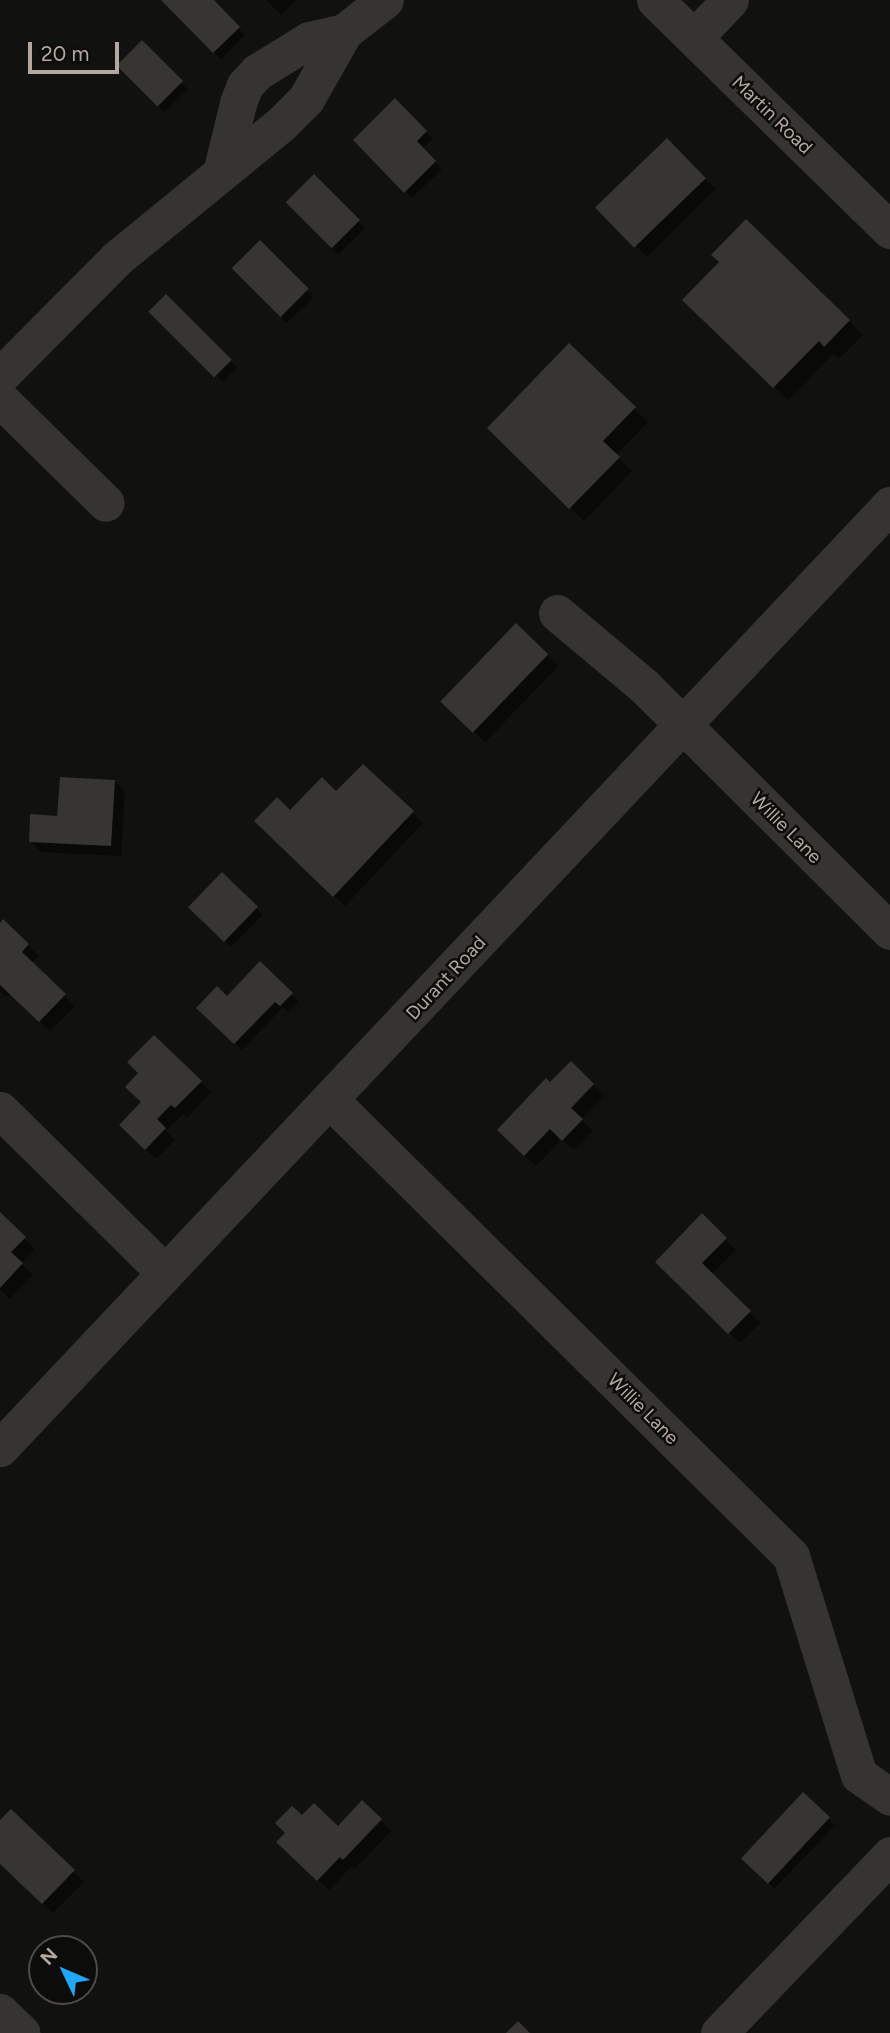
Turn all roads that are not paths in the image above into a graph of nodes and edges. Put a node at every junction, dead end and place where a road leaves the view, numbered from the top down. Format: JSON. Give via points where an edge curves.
{"nodes":[{"id":1,"x":385,"y":0,"type":"edge"},
{"id":2,"x":655,"y":0,"type":"edge"},
{"id":3,"x":730,"y":0,"type":"edge"},
{"id":4,"x":344,"y":32,"type":"junction"},
{"id":5,"x":694,"y":38,"type":"junction"},
{"id":6,"x":221,"y":173,"type":"junction"},
{"id":7,"x":890,"y":230,"type":"edge"},
{"id":8,"x":0,"y":376,"type":"edge"},
{"id":9,"x":0,"y":398,"type":"edge"},
{"id":10,"x":106,"y":503,"type":"dead end"},
{"id":11,"x":890,"y":505,"type":"edge"},
{"id":12,"x":557,"y":613,"type":"dead end"},
{"id":13,"x":683,"y":726,"type":"junction"},
{"id":14,"x":890,"y":930,"type":"edge"},
{"id":15,"x":331,"y":1101,"type":"junction"},
{"id":16,"x":0,"y":1110,"type":"edge"},
{"id":17,"x":164,"y":1272,"type":"junction"},
{"id":18,"x":0,"y":1448,"type":"edge"},
{"id":19,"x":890,"y":1797,"type":"edge"},
{"id":20,"x":890,"y":1854,"type":"edge"},
{"id":21,"x":0,"y":2012,"type":"edge"},
{"id":22,"x":22,"y":2033,"type":"edge"},
{"id":23,"x":719,"y":2033,"type":"edge"}],
"edges":[{"from":1,"to":4,"type":"street"},
{"from":2,"to":5,"type":"street","name":"Martin Road"},
{"from":3,"to":5,"type":"street"},
{"from":4,"to":6,"type":"street","via":[[306,99]]},
{"from":4,"to":6,"type":"street","via":[[309,40],[257,72],[245,85]]},
{"from":5,"to":7,"type":"street","name":"Martin Road"},
{"from":6,"to":8,"type":"street","via":[[116,259]]},
{"from":9,"to":10,"type":"street"},
{"from":11,"to":13,"type":"street","name":"Durant Road"},
{"from":12,"to":13,"type":"street","name":"Willie Lane"},
{"from":13,"to":14,"type":"street","name":"Willie Lane"},
{"from":13,"to":15,"type":"street","name":"Durant Road"},
{"from":15,"to":17,"type":"street","name":"Durant Road"},
{"from":15,"to":19,"type":"street","name":"Willie Lane","via":[[791,1556],[859,1775]]},
{"from":16,"to":17,"type":"street"},
{"from":17,"to":18,"type":"street","name":"Durant Road"},
{"from":20,"to":23,"type":"street"},
{"from":21,"to":22,"type":"street"}]}
